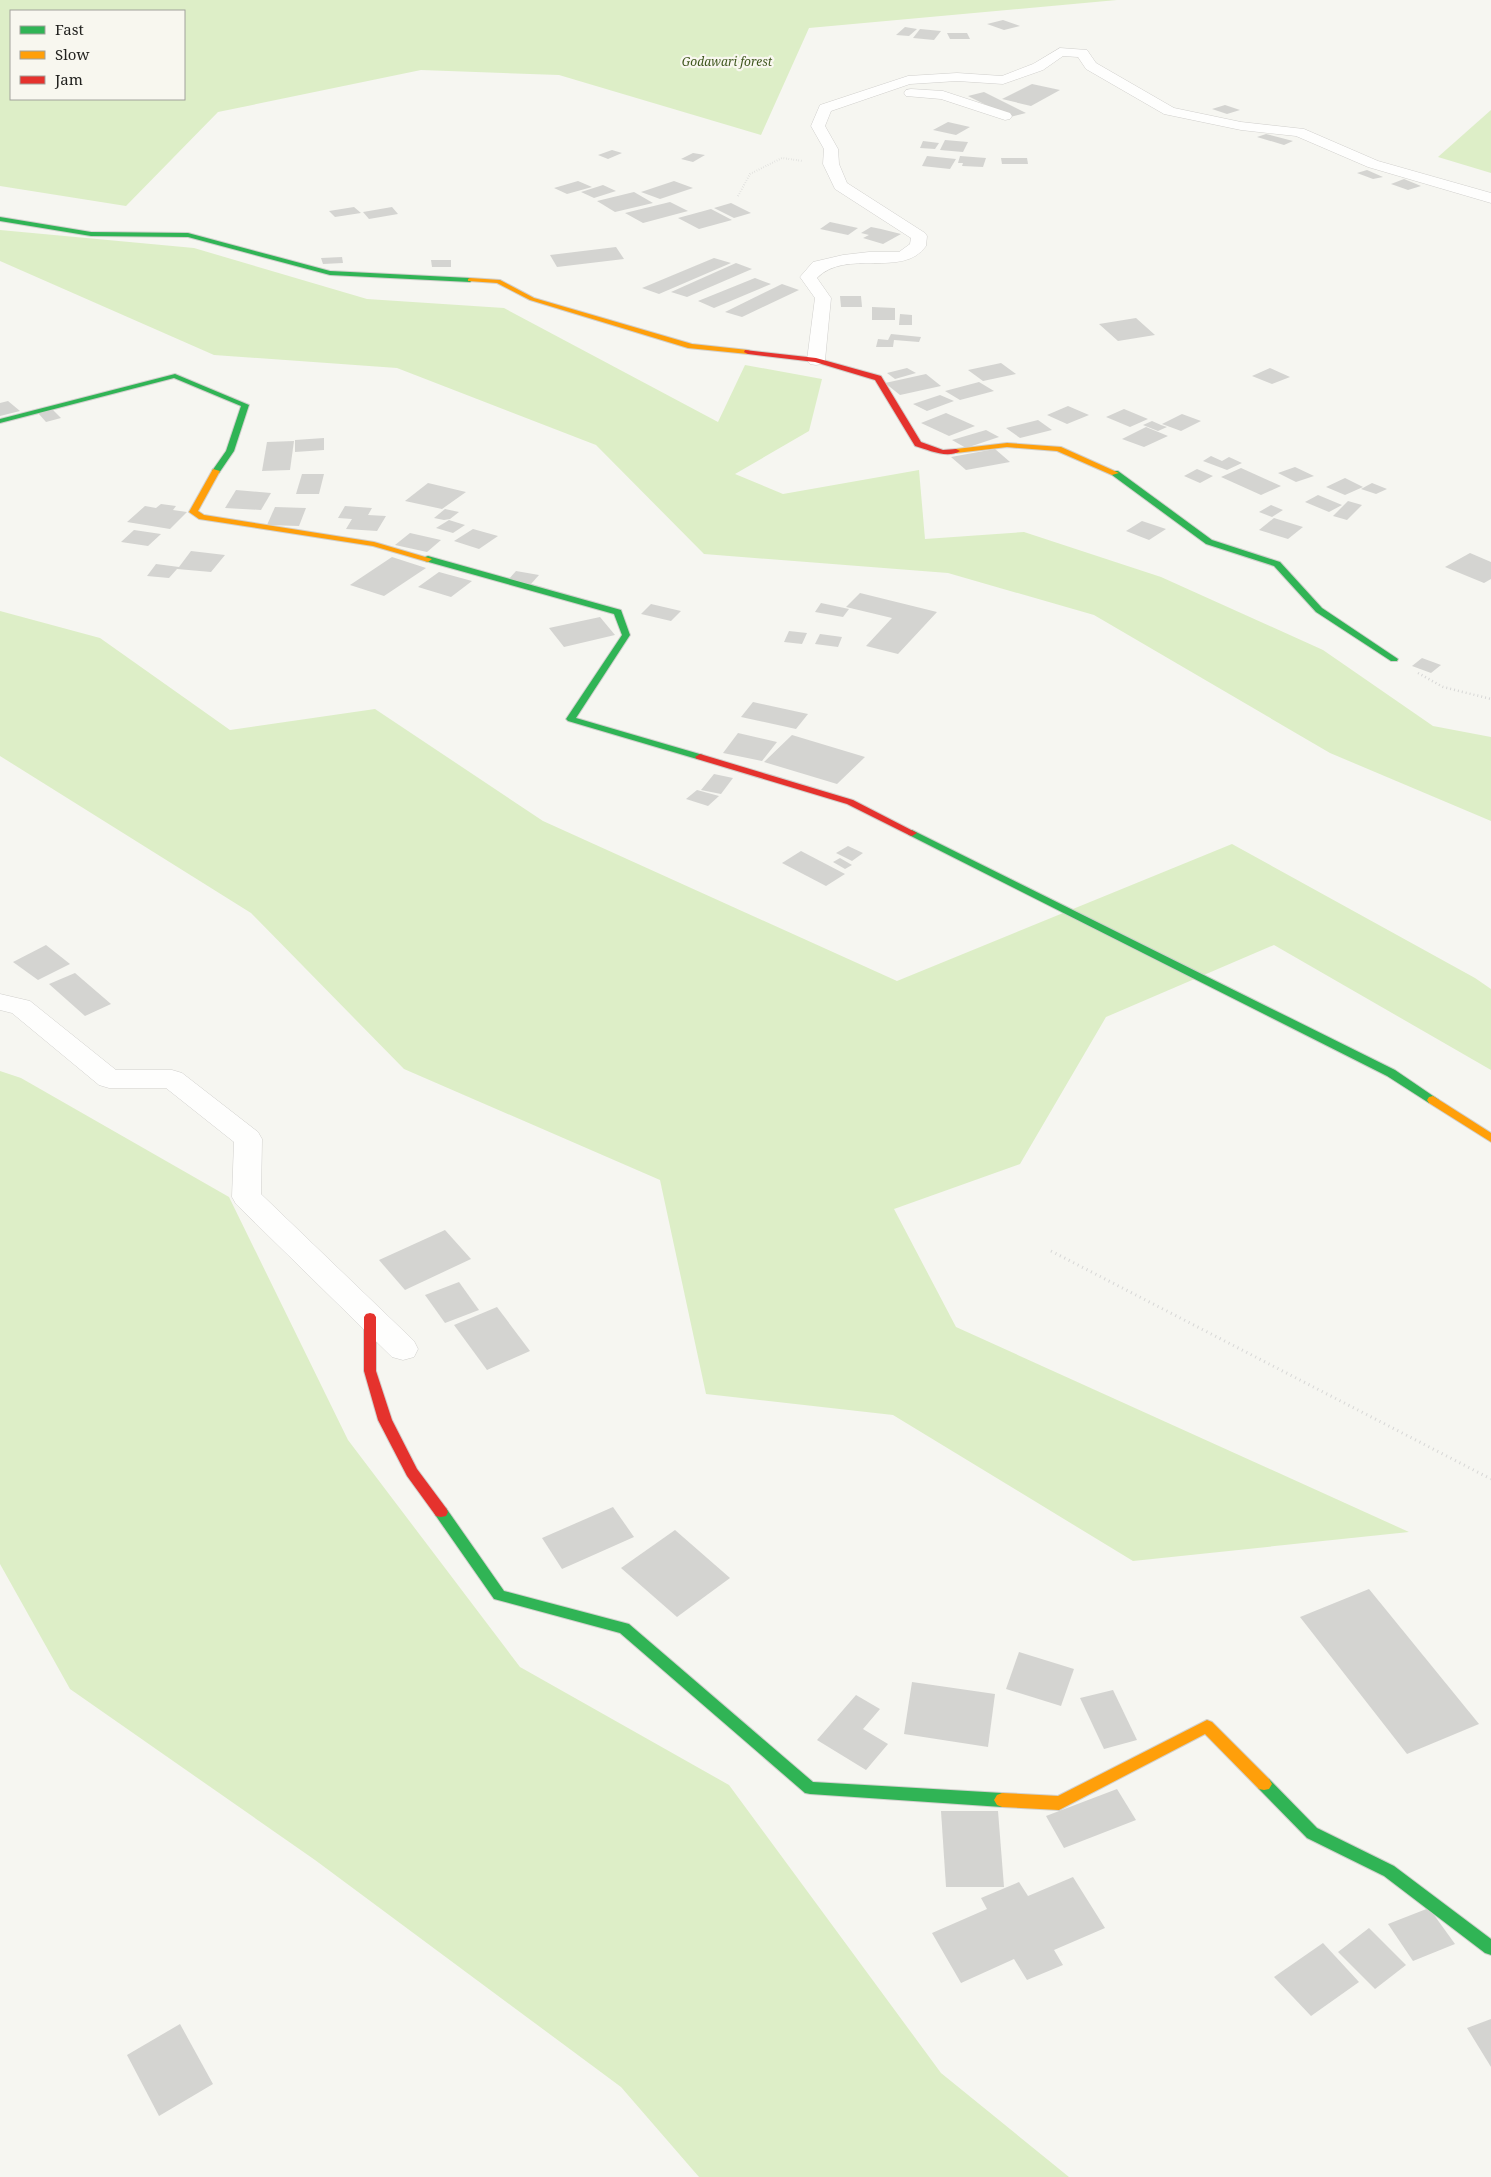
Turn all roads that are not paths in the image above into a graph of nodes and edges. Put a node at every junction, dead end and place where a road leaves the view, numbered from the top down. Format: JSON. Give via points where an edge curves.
{"nodes":[{"id":1,"x":870,"y":92,"type":"junction"},
{"id":2,"x":1005,"y":116,"type":"dead end"},
{"id":3,"x":1491,"y":198,"type":"edge"},
{"id":4,"x":0,"y":219,"type":"edge"},
{"id":5,"x":816,"y":360,"type":"junction"},
{"id":6,"x":0,"y":421,"type":"edge"},
{"id":7,"x":1394,"y":659,"type":"road end"},
{"id":8,"x":0,"y":1002,"type":"edge"},
{"id":9,"x":1491,"y":1138,"type":"edge"},
{"id":10,"x":370,"y":1317,"type":"junction"},
{"id":11,"x":403,"y":1349,"type":"dead end"},
{"id":12,"x":1491,"y":1948,"type":"edge"}],
"edges":[{"from":1,"to":2,"type":"street","via":[[943,95]]},
{"from":1,"to":3,"type":"street","via":[[908,80],[957,77],[1003,80],[1038,67],[1060,52],[1082,53],[1092,66],[1169,111],[1241,126],[1299,132],[1373,164]]},
{"from":1,"to":5,"type":"street","via":[[825,108],[818,126],[831,149],[831,164],[840,186],[918,236],[918,246],[903,258],[869,257],[819,266],[808,277],[823,298]]},
{"from":4,"to":5,"type":"street","via":[[90,234],[188,235],[330,273],[498,281],[532,299],[691,346]]},
{"from":5,"to":7,"type":"street","via":[[878,378],[918,444],[943,452],[1007,445],[1058,448],[1114,472],[1209,542],[1277,564],[1319,610]]},
{"from":6,"to":9,"type":"street","via":[[175,376],[245,405],[230,451],[193,512],[202,517],[374,544],[618,612],[626,635],[571,719],[850,802],[1391,1073]]},
{"from":8,"to":10,"type":"street","via":[[21,1007],[109,1079],[172,1079],[248,1138],[246,1197]]},
{"from":10,"to":11,"type":"street"},
{"from":10,"to":12,"type":"street","via":[[370,1371],[385,1420],[412,1472],[499,1595],[624,1628],[810,1788],[1059,1803],[1207,1726],[1312,1833],[1389,1871]]}]}
